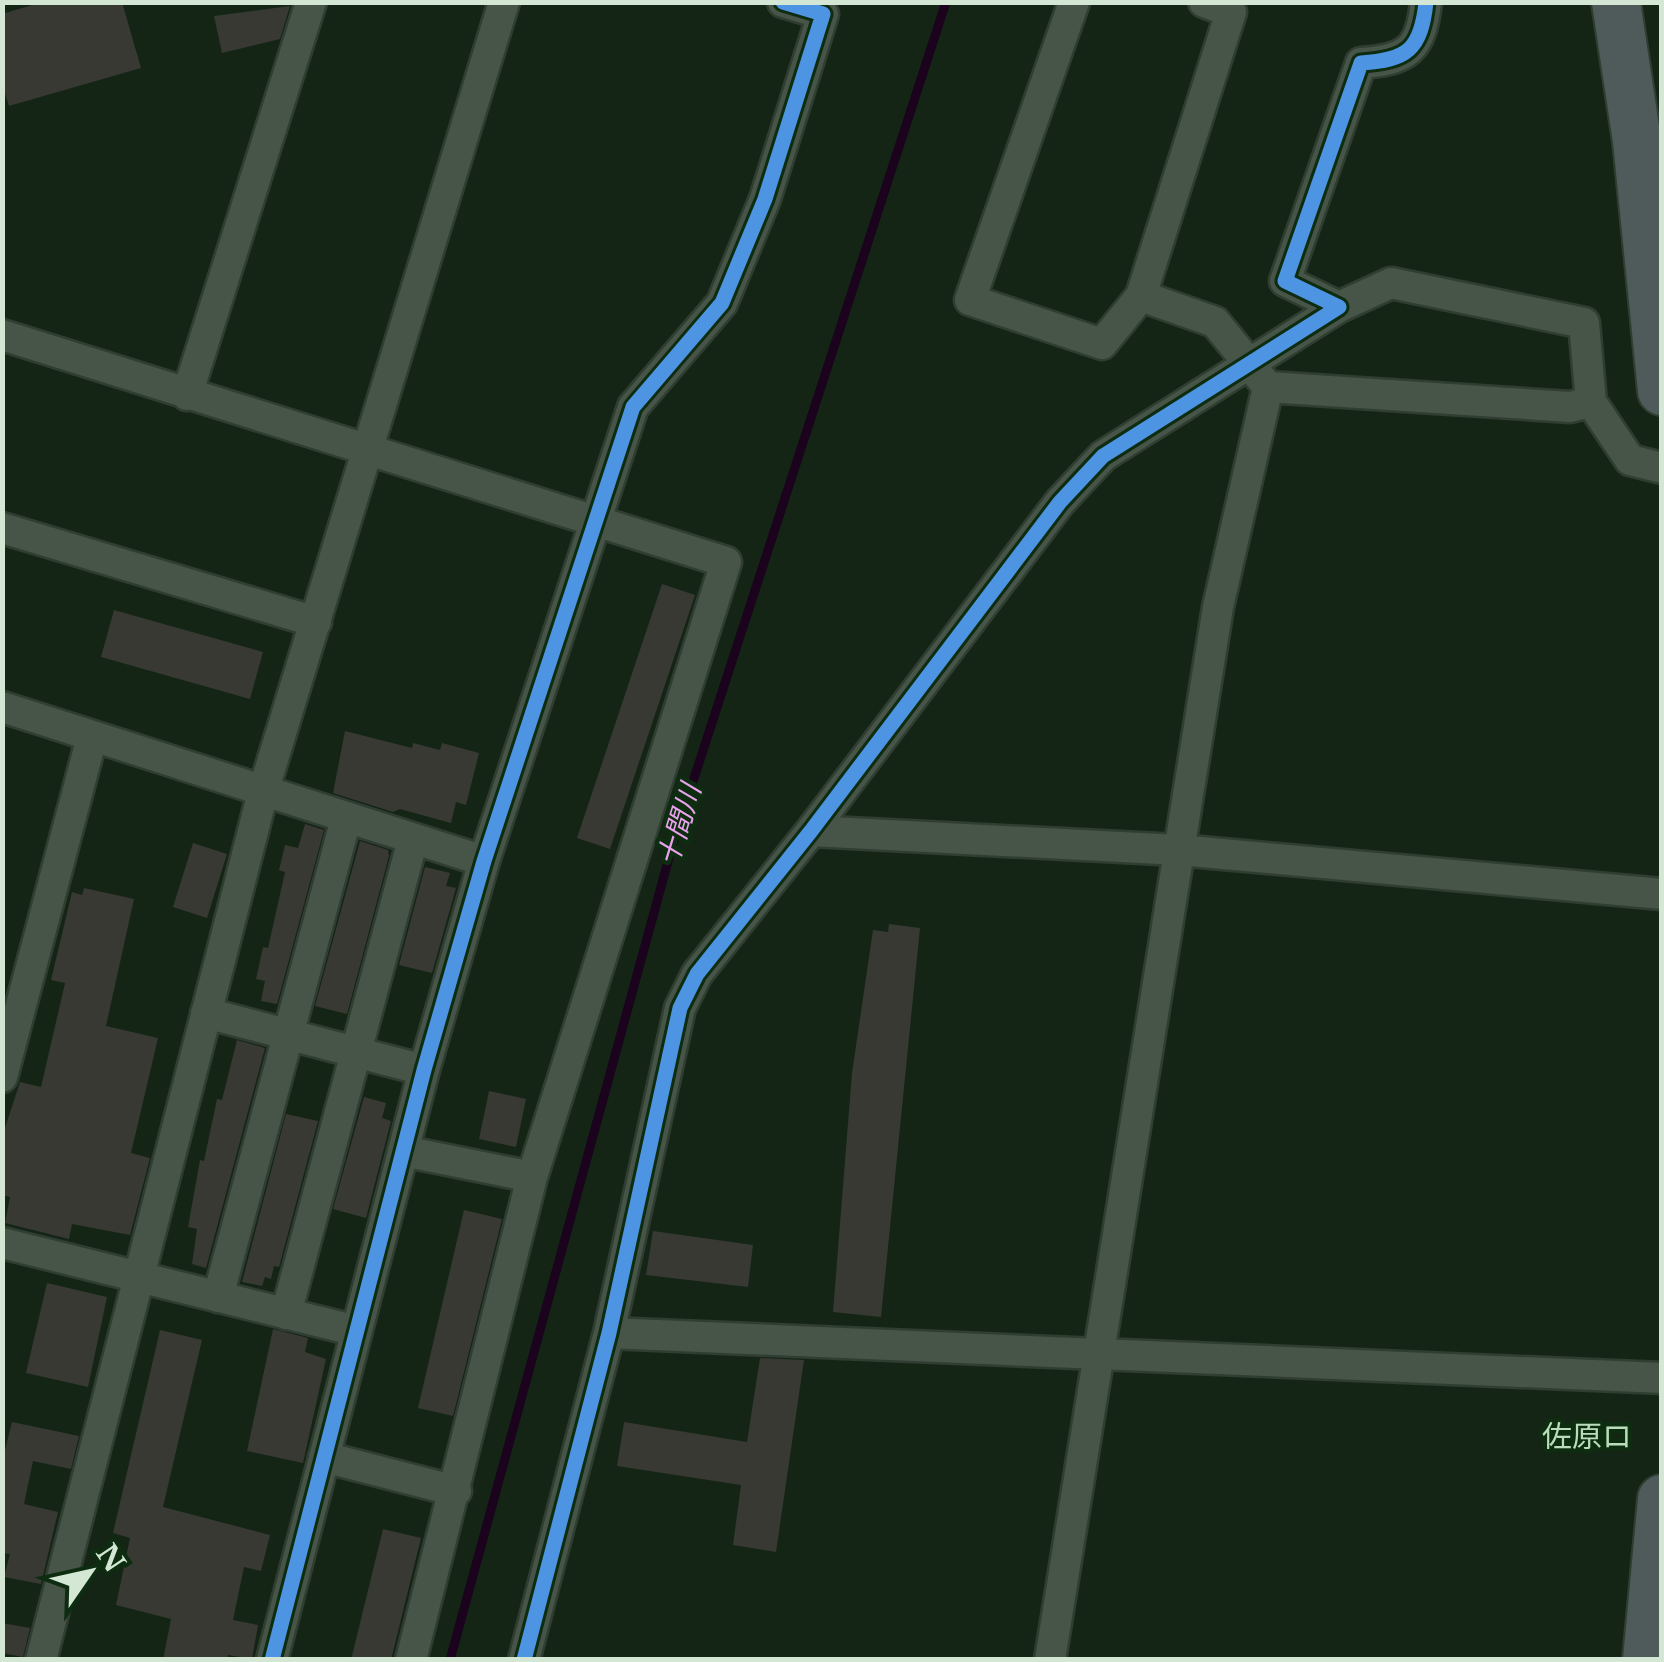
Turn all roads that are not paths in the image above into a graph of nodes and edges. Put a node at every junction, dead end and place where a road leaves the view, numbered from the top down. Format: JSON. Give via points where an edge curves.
{"nodes":[{"id":1,"x":311,"y":2,"type":"edge"},
{"id":2,"x":504,"y":2,"type":"edge"},
{"id":3,"x":783,"y":2,"type":"edge"},
{"id":4,"x":1074,"y":2,"type":"edge"},
{"id":5,"x":1204,"y":2,"type":"edge"},
{"id":6,"x":1426,"y":2,"type":"edge"},
{"id":7,"x":1616,"y":2,"type":"edge"},
{"id":8,"x":1141,"y":296,"type":"junction"},
{"id":9,"x":1339,"y":307,"type":"junction"},
{"id":10,"x":2,"y":335,"type":"edge"},
{"id":11,"x":1251,"y":360,"type":"junction"},
{"id":12,"x":1268,"y":387,"type":"junction"},
{"id":13,"x":1662,"y":392,"type":"edge"},
{"id":14,"x":187,"y":395,"type":"junction"},
{"id":15,"x":1591,"y":402,"type":"junction"},
{"id":16,"x":369,"y":451,"type":"junction"},
{"id":17,"x":1662,"y":468,"type":"edge"},
{"id":18,"x":596,"y":520,"type":"junction"},
{"id":19,"x":2,"y":528,"type":"edge"},
{"id":20,"x":316,"y":622,"type":"junction"},
{"id":21,"x":2,"y":707,"type":"edge"},
{"id":22,"x":92,"y":737,"type":"junction"},
{"id":23,"x":263,"y":792,"type":"junction"},
{"id":24,"x":346,"y":818,"type":"junction"},
{"id":25,"x":811,"y":831,"type":"junction"},
{"id":26,"x":413,"y":839,"type":"junction"},
{"id":27,"x":1179,"y":850,"type":"junction"},
{"id":28,"x":484,"y":861,"type":"junction"},
{"id":29,"x":1662,"y":894,"type":"edge"},
{"id":30,"x":206,"y":1013,"type":"junction"},
{"id":31,"x":288,"y":1033,"type":"junction"},
{"id":32,"x":356,"y":1051,"type":"junction"},
{"id":33,"x":424,"y":1070,"type":"junction"},
{"id":34,"x":2,"y":1077,"type":"edge"},
{"id":35,"x":403,"y":1151,"type":"junction"},
{"id":36,"x":532,"y":1177,"type":"junction"},
{"id":37,"x":2,"y":1243,"type":"edge"},
{"id":38,"x":139,"y":1277,"type":"junction"},
{"id":39,"x":218,"y":1297,"type":"junction"},
{"id":40,"x":286,"y":1314,"type":"junction"},
{"id":41,"x":357,"y":1331,"type":"junction"},
{"id":42,"x":609,"y":1332,"type":"junction"},
{"id":43,"x":1097,"y":1353,"type":"junction"},
{"id":44,"x":1662,"y":1378,"type":"edge"},
{"id":45,"x":324,"y":1457,"type":"junction"},
{"id":46,"x":456,"y":1491,"type":"junction"},
{"id":47,"x":1662,"y":1499,"type":"edge"},
{"id":48,"x":41,"y":1660,"type":"edge"},
{"id":49,"x":272,"y":1660,"type":"edge"},
{"id":50,"x":412,"y":1660,"type":"edge"},
{"id":51,"x":524,"y":1660,"type":"edge"},
{"id":52,"x":1050,"y":1660,"type":"edge"},
{"id":53,"x":1647,"y":1660,"type":"edge"}],
"edges":[{"from":1,"to":14,"type":"street"},
{"from":2,"to":16,"type":"street"},
{"from":3,"to":18,"type":"street","via":[[823,14],[765,199],[722,302],[634,407]]},
{"from":4,"to":8,"type":"street","via":[[970,300],[1102,344]]},
{"from":5,"to":8,"type":"street","via":[[1231,12]]},
{"from":6,"to":9,"type":"street","via":[[1414,47],[1397,60],[1361,63],[1285,280]]},
{"from":7,"to":13,"type":"main road"},
{"from":8,"to":11,"type":"street","via":[[1215,322]]},
{"from":9,"to":11,"type":"street"},
{"from":9,"to":15,"type":"street","via":[[1391,283],[1584,323]]},
{"from":10,"to":14,"type":"street"},
{"from":11,"to":12,"type":"street"},
{"from":11,"to":25,"type":"street","via":[[1103,456],[1060,502]]},
{"from":12,"to":15,"type":"street","via":[[1570,407]]},
{"from":12,"to":27,"type":"street","via":[[1218,607]]},
{"from":14,"to":16,"type":"street"},
{"from":15,"to":17,"type":"street","via":[[1630,460]]},
{"from":16,"to":18,"type":"street"},
{"from":16,"to":20,"type":"street"},
{"from":18,"to":28,"type":"street"},
{"from":18,"to":36,"type":"street","via":[[726,562]]},
{"from":19,"to":20,"type":"street"},
{"from":20,"to":23,"type":"street"},
{"from":21,"to":22,"type":"street"},
{"from":22,"to":23,"type":"street"},
{"from":22,"to":34,"type":"street"},
{"from":23,"to":24,"type":"street"},
{"from":23,"to":30,"type":"street"},
{"from":24,"to":26,"type":"street"},
{"from":24,"to":31,"type":"street"},
{"from":25,"to":27,"type":"street"},
{"from":25,"to":42,"type":"street","via":[[697,974],[680,1008]]},
{"from":26,"to":28,"type":"street"},
{"from":26,"to":32,"type":"street"},
{"from":27,"to":29,"type":"street"},
{"from":27,"to":43,"type":"street"},
{"from":28,"to":33,"type":"street"},
{"from":30,"to":31,"type":"street"},
{"from":30,"to":38,"type":"street"},
{"from":31,"to":32,"type":"street"},
{"from":31,"to":39,"type":"street"},
{"from":32,"to":33,"type":"street"},
{"from":32,"to":40,"type":"street"},
{"from":33,"to":35,"type":"street"},
{"from":35,"to":36,"type":"street"},
{"from":35,"to":41,"type":"street"},
{"from":36,"to":46,"type":"street"},
{"from":37,"to":38,"type":"street"},
{"from":38,"to":39,"type":"street"},
{"from":38,"to":48,"type":"street"},
{"from":39,"to":40,"type":"street"},
{"from":40,"to":41,"type":"street"},
{"from":41,"to":45,"type":"street"},
{"from":42,"to":43,"type":"street"},
{"from":42,"to":51,"type":"street"},
{"from":43,"to":44,"type":"street"},
{"from":43,"to":52,"type":"street"},
{"from":45,"to":46,"type":"street"},
{"from":45,"to":49,"type":"street"},
{"from":46,"to":50,"type":"street"},
{"from":47,"to":53,"type":"main road"}]}
